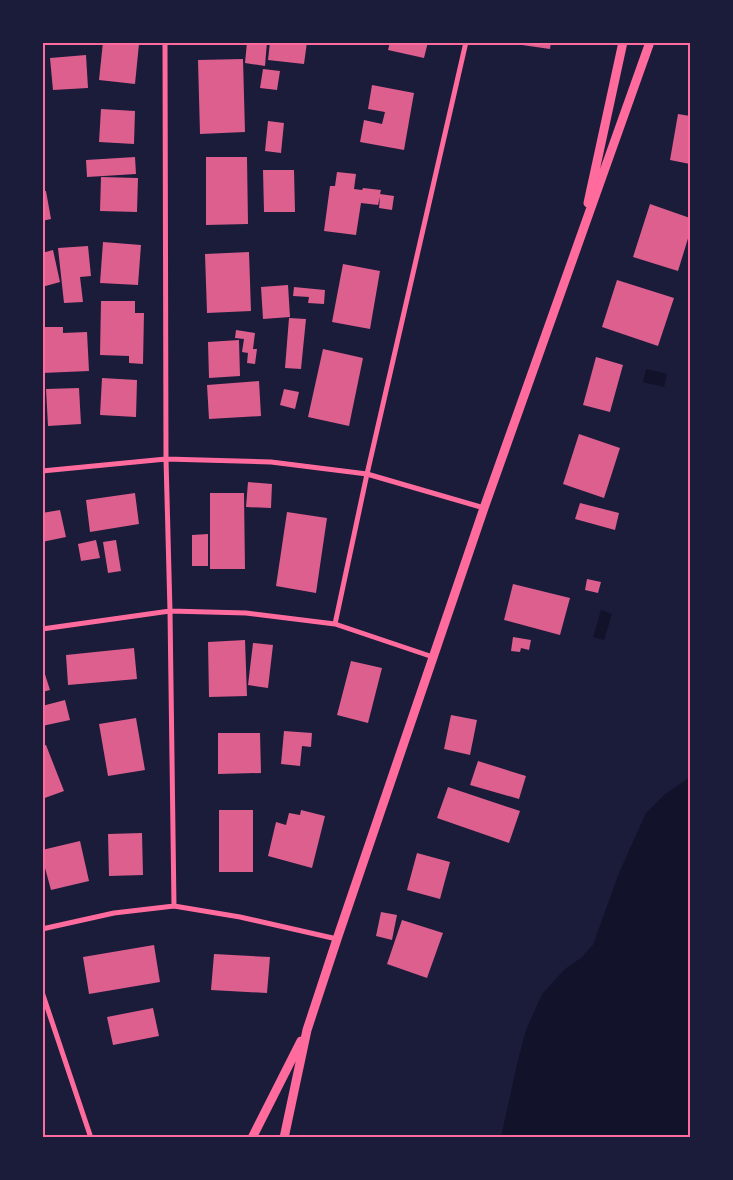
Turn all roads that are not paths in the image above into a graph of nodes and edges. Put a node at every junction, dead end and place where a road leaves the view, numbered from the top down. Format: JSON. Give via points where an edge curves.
{"nodes":[{"id":1,"x":165,"y":42,"type":"edge"},
{"id":2,"x":466,"y":42,"type":"edge"},
{"id":3,"x":623,"y":42,"type":"edge"},
{"id":4,"x":650,"y":42,"type":"edge"},
{"id":5,"x":580,"y":237,"type":"junction"},
{"id":6,"x":166,"y":458,"type":"junction"},
{"id":7,"x":42,"y":470,"type":"edge"},
{"id":8,"x":367,"y":474,"type":"junction"},
{"id":9,"x":484,"y":508,"type":"junction"},
{"id":10,"x":170,"y":611,"type":"junction"},
{"id":11,"x":335,"y":624,"type":"junction"},
{"id":12,"x":42,"y":629,"type":"edge"},
{"id":13,"x":434,"y":657,"type":"junction"},
{"id":14,"x":174,"y":906,"type":"junction"},
{"id":15,"x":42,"y":929,"type":"edge"},
{"id":16,"x":336,"y":939,"type":"junction"},
{"id":17,"x":42,"y":992,"type":"edge"},
{"id":18,"x":307,"y":1030,"type":"junction"},
{"id":19,"x":91,"y":1138,"type":"edge"},
{"id":20,"x":173,"y":1138,"type":"edge"},
{"id":21,"x":188,"y":1138,"type":"edge"},
{"id":22,"x":252,"y":1138,"type":"edge"},
{"id":23,"x":284,"y":1138,"type":"edge"}],
"edges":[{"from":1,"to":6,"type":"street"},
{"from":2,"to":8,"type":"street"},
{"from":3,"to":5,"type":"street"},
{"from":4,"to":5,"type":"street"},
{"from":5,"to":9,"type":"street"},
{"from":6,"to":7,"type":"street"},
{"from":6,"to":8,"type":"street","via":[[271,462]]},
{"from":6,"to":10,"type":"street"},
{"from":8,"to":9,"type":"street"},
{"from":8,"to":11,"type":"street"},
{"from":9,"to":13,"type":"street"},
{"from":10,"to":11,"type":"street","via":[[246,613]]},
{"from":10,"to":12,"type":"street"},
{"from":10,"to":14,"type":"street"},
{"from":11,"to":13,"type":"street"},
{"from":13,"to":16,"type":"street"},
{"from":14,"to":15,"type":"street"},
{"from":14,"to":16,"type":"street"},
{"from":16,"to":18,"type":"street"},
{"from":17,"to":19,"type":"street"},
{"from":18,"to":22,"type":"street"},
{"from":18,"to":23,"type":"street"},
{"from":20,"to":21,"type":"street"}]}
